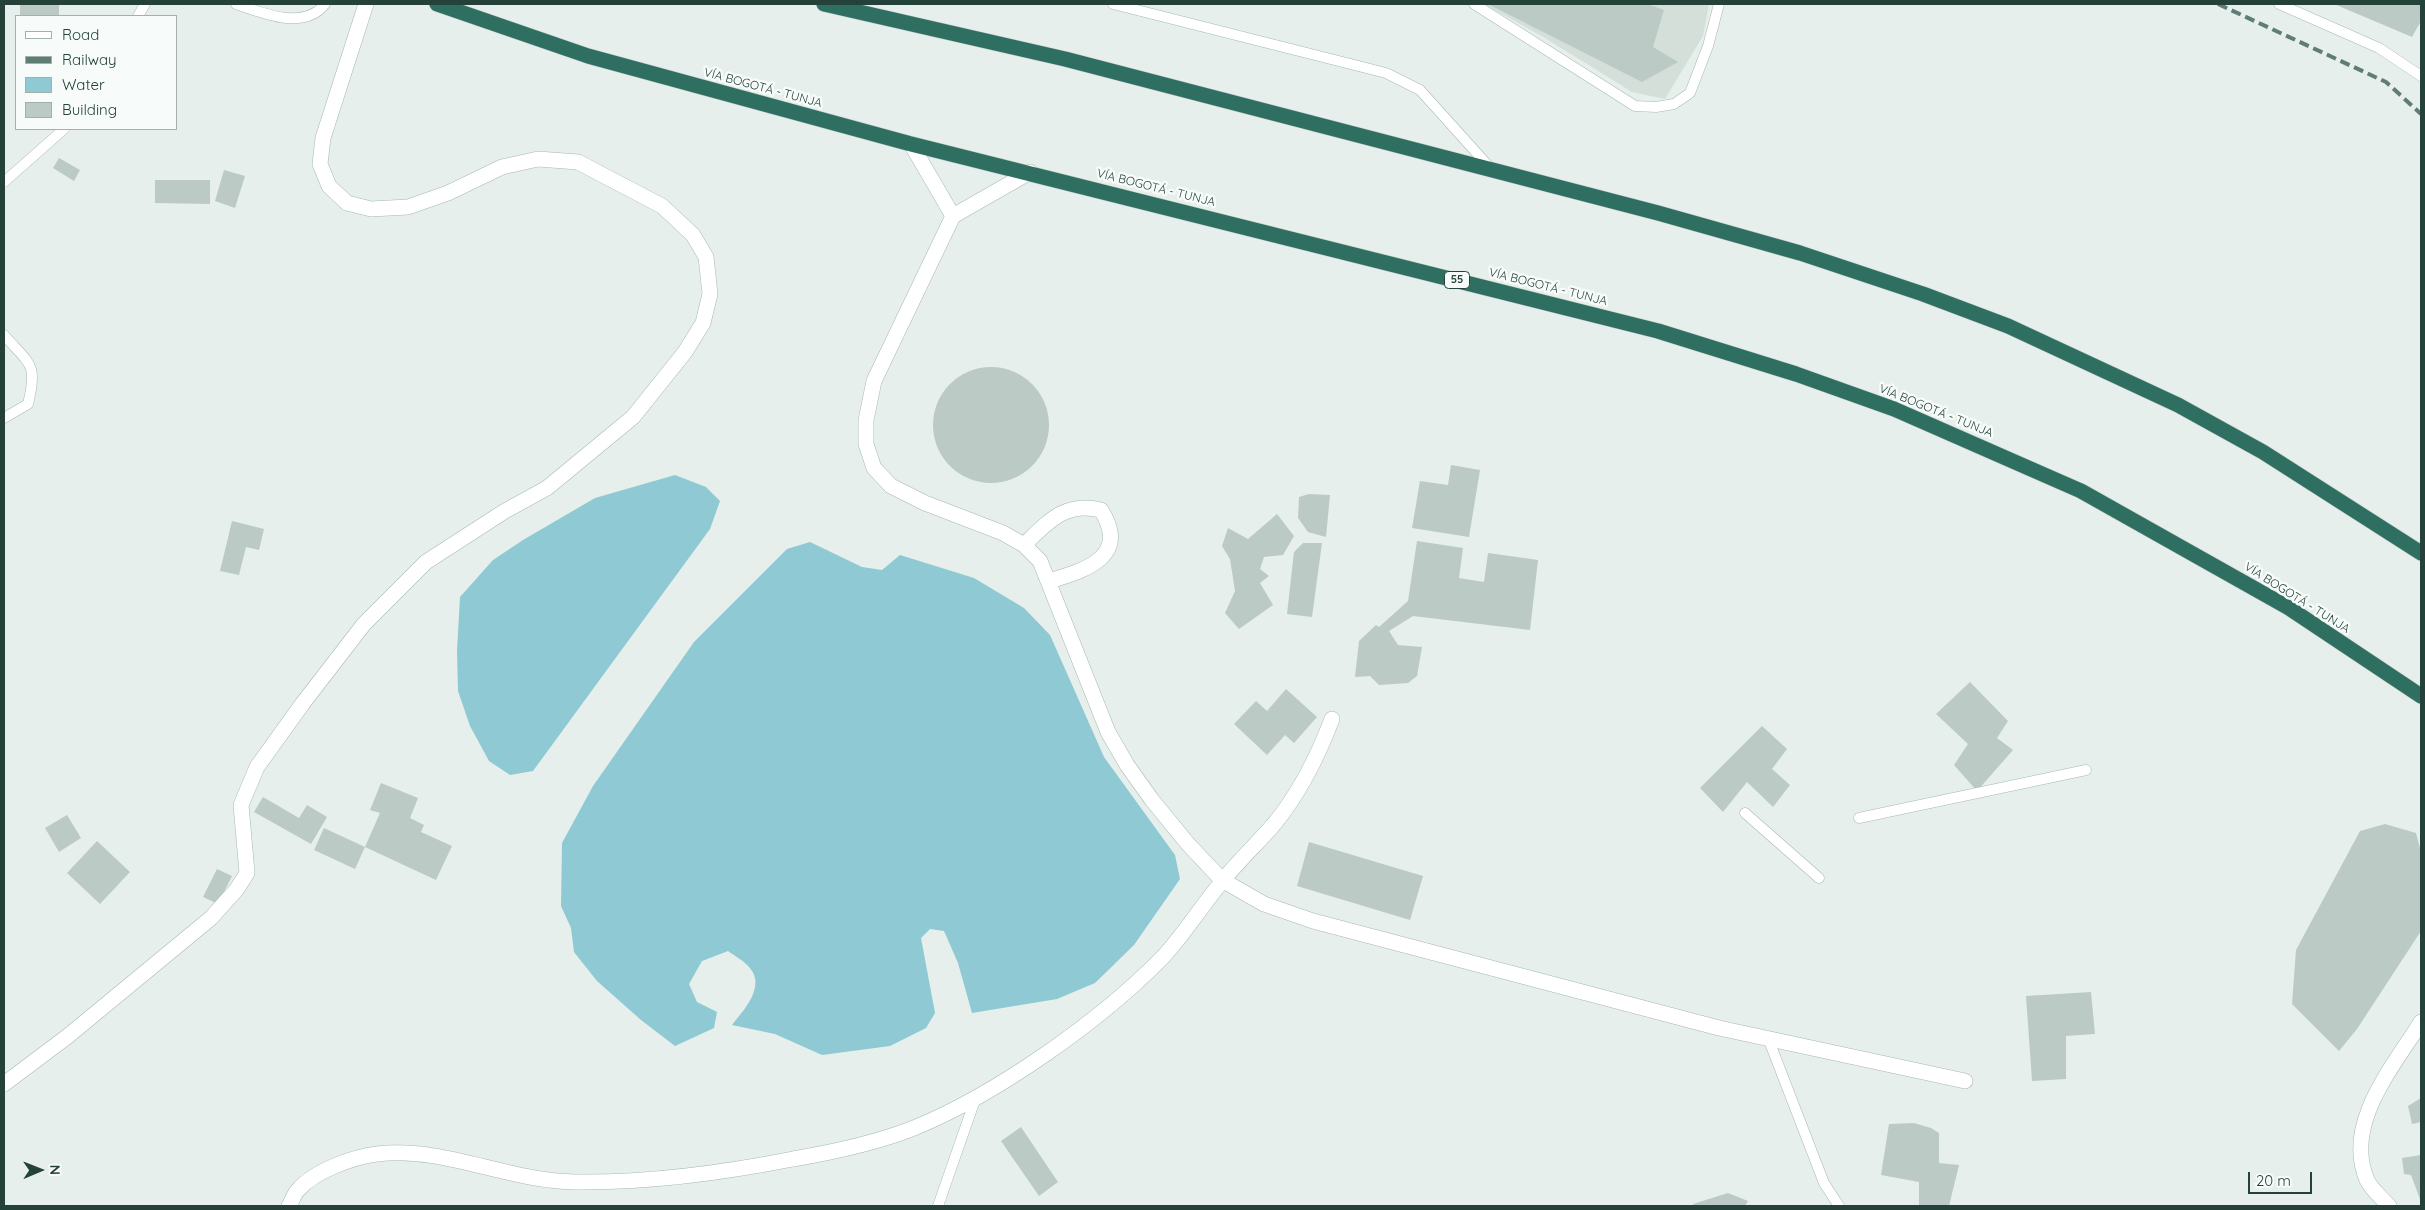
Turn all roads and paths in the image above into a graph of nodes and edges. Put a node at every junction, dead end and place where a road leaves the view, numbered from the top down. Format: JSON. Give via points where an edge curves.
{"nodes":[{"id":1,"x":145,"y":4,"type":"edge"},
{"id":2,"x":236,"y":4,"type":"edge"},
{"id":3,"x":325,"y":4,"type":"edge"},
{"id":4,"x":366,"y":4,"type":"edge"},
{"id":5,"x":437,"y":4,"type":"edge"},
{"id":6,"x":824,"y":4,"type":"edge"},
{"id":7,"x":1113,"y":4,"type":"edge"},
{"id":8,"x":1474,"y":4,"type":"edge"},
{"id":9,"x":1719,"y":4,"type":"edge"},
{"id":10,"x":2279,"y":4,"type":"edge"},
{"id":11,"x":139,"y":15,"type":"edge"},
{"id":12,"x":2421,"y":76,"type":"edge"},
{"id":13,"x":63,"y":130,"type":"edge"},
{"id":14,"x":911,"y":144,"type":"junction"},
{"id":15,"x":1030,"y":172,"type":"junction"},
{"id":16,"x":1494,"y":172,"type":"junction"},
{"id":17,"x":4,"y":182,"type":"edge"},
{"id":18,"x":953,"y":216,"type":"junction"},
{"id":19,"x":4,"y":335,"type":"edge"},
{"id":20,"x":4,"y":418,"type":"edge"},
{"id":21,"x":1024,"y":545,"type":"junction"},
{"id":22,"x":2421,"y":553,"type":"edge"},
{"id":23,"x":1050,"y":581,"type":"junction"},
{"id":24,"x":2421,"y":696,"type":"edge"},
{"id":25,"x":1332,"y":719,"type":"dead end"},
{"id":26,"x":2086,"y":770,"type":"dead end"},
{"id":27,"x":1745,"y":813,"type":"dead end"},
{"id":28,"x":1859,"y":818,"type":"dead end"},
{"id":29,"x":1819,"y":878,"type":"dead end"},
{"id":30,"x":1222,"y":880,"type":"junction"},
{"id":31,"x":2421,"y":1022,"type":"edge"},
{"id":32,"x":1768,"y":1038,"type":"junction"},
{"id":33,"x":1965,"y":1081,"type":"dead end"},
{"id":34,"x":4,"y":1084,"type":"edge"},
{"id":35,"x":976,"y":1097,"type":"junction"},
{"id":36,"x":289,"y":1206,"type":"edge"},
{"id":37,"x":938,"y":1206,"type":"edge"},
{"id":38,"x":1839,"y":1206,"type":"edge"},
{"id":39,"x":2389,"y":1206,"type":"edge"}],
"edges":[{"from":1,"to":11,"type":"lane"},
{"from":2,"to":3,"type":"lane","via":[[272,17],[298,18],[320,11]]},
{"from":4,"to":34,"type":"street","via":[[324,138],[320,164],[329,186],[347,202],[371,208],[408,207],[448,193],[502,167],[538,158],[578,162],[662,206],[693,235],[706,257],[710,294],[703,323],[685,352],[632,417],[547,488],[426,562],[364,624],[256,767],[241,805],[247,873],[237,888],[212,918]]},
{"from":5,"to":14,"type":"highway","name":"VÍA BOGOTÁ - TUNJA","number":"55","via":[[588,56]]},
{"from":6,"to":16,"type":"highway","via":[[1065,59]]},
{"from":7,"to":16,"type":"lane","via":[[1386,73],[1420,90]]},
{"from":8,"to":9,"type":"lane","via":[[1635,106],[1656,107],[1674,104],[1690,93],[1708,46]]},
{"from":10,"to":12,"type":"lane","via":[[2379,48]]},
{"from":13,"to":17,"type":"lane"},
{"from":14,"to":15,"type":"highway","name":"VÍA BOGOTÁ - TUNJA","number":"55"},
{"from":14,"to":18,"type":"street"},
{"from":15,"to":18,"type":"street"},
{"from":15,"to":24,"type":"highway","name":"VÍA BOGOTÁ - TUNJA","number":"55","via":[[1658,331],[1894,409],[2081,491],[2289,608]]},
{"from":16,"to":22,"type":"highway","via":[[1800,253],[2008,326],[2186,410],[2262,452]]},
{"from":18,"to":21,"type":"street","via":[[874,381],[866,420],[866,444],[874,468],[891,486]]},
{"from":19,"to":20,"type":"lane","via":[[32,368],[34,381],[28,404]]},
{"from":21,"to":23,"type":"street","via":[[1040,561]]},
{"from":21,"to":23,"type":"street","via":[[1068,509],[1084,506],[1100,510],[1110,524],[1111,542],[1105,554],[1089,568]]},
{"from":23,"to":30,"type":"street","via":[[1108,732],[1127,765],[1188,844]]},
{"from":25,"to":30,"type":"street","via":[[1317,757],[1277,820]]},
{"from":26,"to":28,"type":"lane"},
{"from":27,"to":29,"type":"lane"},
{"from":30,"to":32,"type":"street","via":[[1264,904],[1313,922]]},
{"from":30,"to":35,"type":"street","via":[[1164,956],[1109,1007],[1040,1057]]},
{"from":31,"to":39,"type":"street","via":[[2370,1105],[2360,1138],[2361,1160],[2367,1181]]},
{"from":32,"to":33,"type":"street"},
{"from":32,"to":38,"type":"lane","via":[[1824,1183]]},
{"from":35,"to":36,"type":"street","via":[[914,1128],[835,1151],[753,1167],[660,1178],[574,1182],[525,1177],[413,1152],[375,1154],[334,1165],[298,1189]]},
{"from":35,"to":37,"type":"lane"}]}
